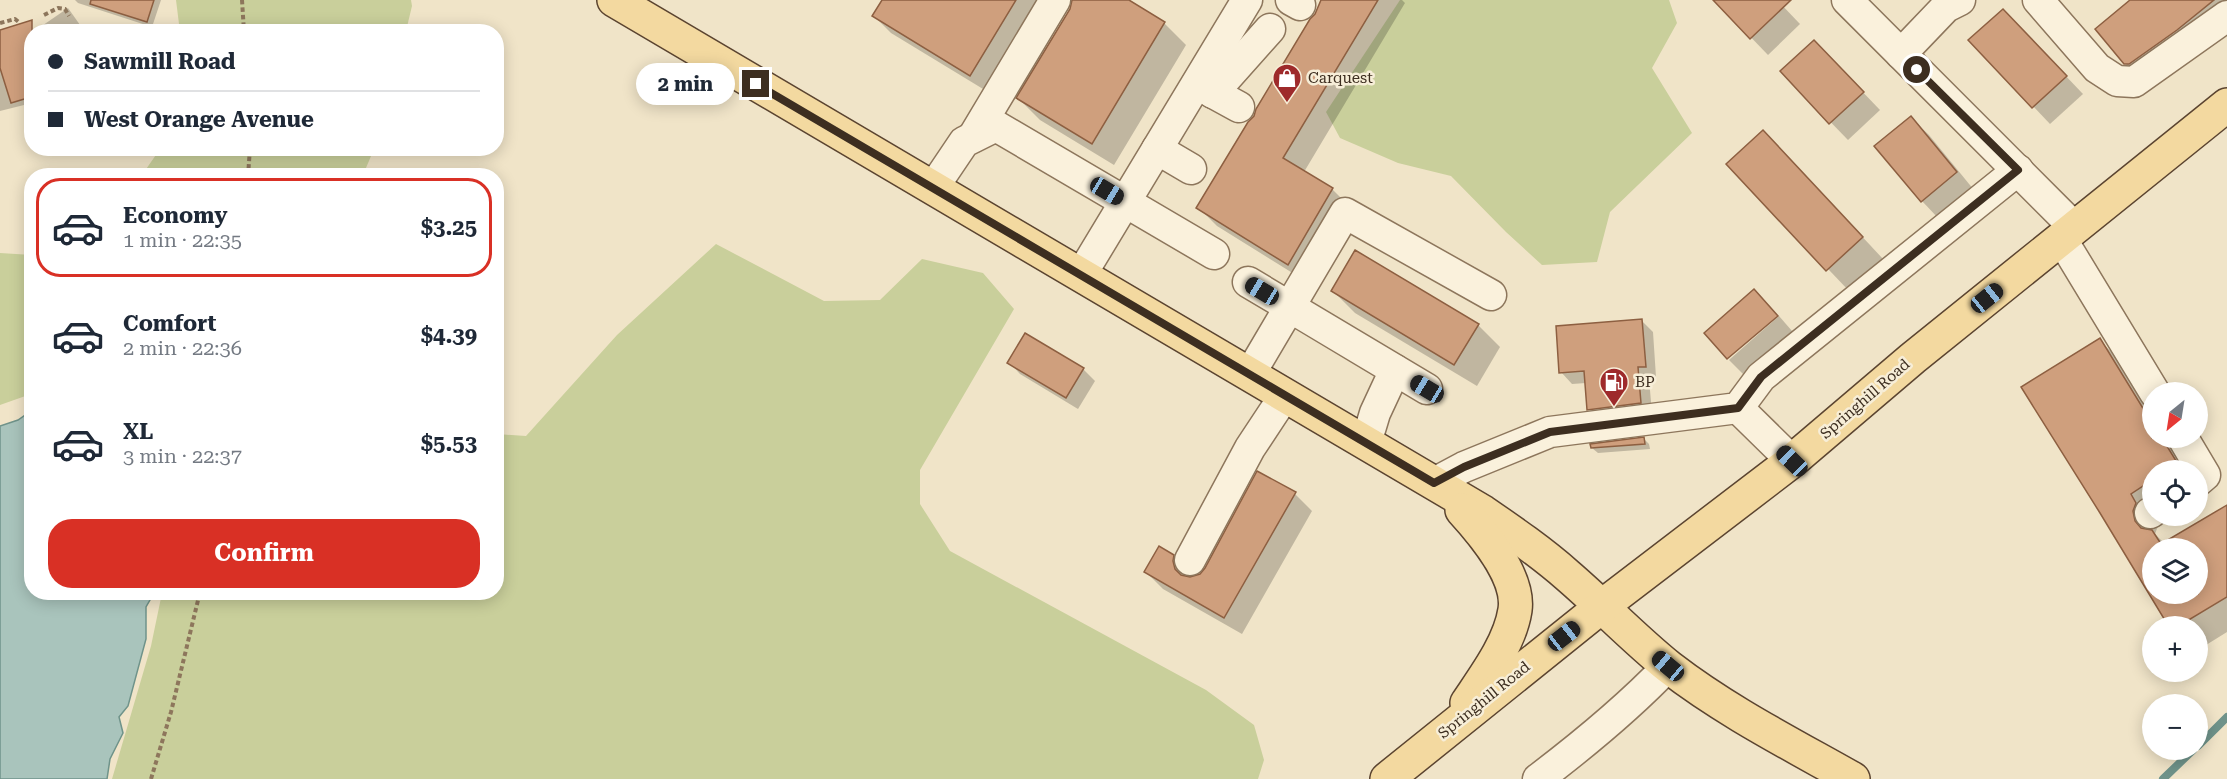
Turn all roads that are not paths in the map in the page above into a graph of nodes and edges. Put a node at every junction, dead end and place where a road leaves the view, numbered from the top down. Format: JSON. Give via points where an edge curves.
{"nodes":[{"id":1,"x":1055,"y":0,"type":"edge"},
{"id":2,"x":1247,"y":0,"type":"edge"},
{"id":3,"x":1847,"y":0,"type":"edge"},
{"id":4,"x":1960,"y":0,"type":"edge"},
{"id":5,"x":2038,"y":0,"type":"edge"},
{"id":6,"x":632,"y":5,"type":"edge"},
{"id":7,"x":2227,"y":16,"type":"edge"},
{"id":8,"x":1270,"y":29,"type":"dead end"},
{"id":9,"x":1901,"y":54,"type":"junction"},
{"id":10,"x":1205,"y":88,"type":"junction"},
{"id":11,"x":2227,"y":105,"type":"edge"},
{"id":12,"x":1239,"y":107,"type":"dead end"},
{"id":13,"x":973,"y":137,"type":"junction"},
{"id":14,"x":1157,"y":149,"type":"junction"},
{"id":15,"x":1191,"y":169,"type":"dead end"},
{"id":16,"x":2018,"y":170,"type":"junction"},
{"id":17,"x":933,"y":188,"type":"junction"},
{"id":18,"x":1125,"y":202,"type":"junction"},
{"id":19,"x":2068,"y":232,"type":"junction"},
{"id":20,"x":1214,"y":254,"type":"dead end"},
{"id":21,"x":1081,"y":275,"type":"junction"},
{"id":22,"x":1248,"y":282,"type":"dead end"},
{"id":23,"x":1491,"y":295,"type":"dead end"},
{"id":24,"x":1289,"y":307,"type":"junction"},
{"id":25,"x":1395,"y":370,"type":"junction"},
{"id":26,"x":1250,"y":374,"type":"junction"},
{"id":27,"x":2149,"y":382,"type":"edge"},
{"id":28,"x":1427,"y":389,"type":"dead end"},
{"id":29,"x":1285,"y":395,"type":"junction"},
{"id":30,"x":1738,"y":408,"type":"junction"},
{"id":31,"x":1366,"y":443,"type":"junction"},
{"id":32,"x":1792,"y":461,"type":"junction"},
{"id":33,"x":1434,"y":483,"type":"junction"},
{"id":34,"x":1190,"y":560,"type":"dead end"},
{"id":35,"x":1601,"y":607,"type":"junction"},
{"id":36,"x":1668,"y":666,"type":"junction"},
{"id":37,"x":1453,"y":725,"type":"junction"},
{"id":38,"x":1387,"y":779,"type":"edge"},
{"id":39,"x":1538,"y":779,"type":"edge"},
{"id":40,"x":1853,"y":779,"type":"edge"}],
"edges":[{"from":1,"to":13,"type":"street"},
{"from":2,"to":10,"type":"street"},
{"from":3,"to":9,"type":"street"},
{"from":4,"to":9,"type":"street","via":[[1946,7]]},
{"from":5,"to":7,"type":"street","via":[[2097,68],[2117,81],[2134,82]]},
{"from":6,"to":17,"type":"main road"},
{"from":8,"to":10,"type":"street"},
{"from":9,"to":16,"type":"street"},
{"from":10,"to":12,"type":"street"},
{"from":10,"to":14,"type":"street"},
{"from":11,"to":19,"type":"main road","name":"Springhill Road"},
{"from":13,"to":17,"type":"street","via":[[964,142]]},
{"from":13,"to":18,"type":"street","via":[[996,126]]},
{"from":14,"to":15,"type":"street"},
{"from":14,"to":18,"type":"street"},
{"from":16,"to":19,"type":"street"},
{"from":16,"to":30,"type":"street","via":[[1761,377]]},
{"from":17,"to":21,"type":"main road"},
{"from":18,"to":20,"type":"street"},
{"from":18,"to":21,"type":"street"},
{"from":19,"to":27,"type":"street"},
{"from":19,"to":32,"type":"main road","name":"Springhill Road"},
{"from":21,"to":26,"type":"main road"},
{"from":22,"to":24,"type":"street"},
{"from":23,"to":24,"type":"street","via":[[1345,213]]},
{"from":24,"to":25,"type":"street"},
{"from":24,"to":26,"type":"street"},
{"from":25,"to":28,"type":"street"},
{"from":25,"to":31,"type":"street"},
{"from":26,"to":29,"type":"main road"},
{"from":29,"to":31,"type":"main road"},
{"from":29,"to":34,"type":"street","via":[[1250,448]]},
{"from":30,"to":32,"type":"street"},
{"from":30,"to":33,"type":"street","via":[[1550,432]]},
{"from":31,"to":33,"type":"main road"},
{"from":32,"to":35,"type":"main road","name":"Springhill Road"},
{"from":33,"to":35,"type":"main road","via":[[1523,540]]},
{"from":33,"to":37,"type":"main road","via":[[1493,549],[1512,585],[1515,608],[1499,651]]},
{"from":35,"to":36,"type":"main road"},
{"from":35,"to":37,"type":"main road","name":"Springhill Road"},
{"from":36,"to":39,"type":"street","via":[[1638,697]]},
{"from":36,"to":40,"type":"main road"},
{"from":37,"to":38,"type":"main road","name":"Springhill Road"}]}
